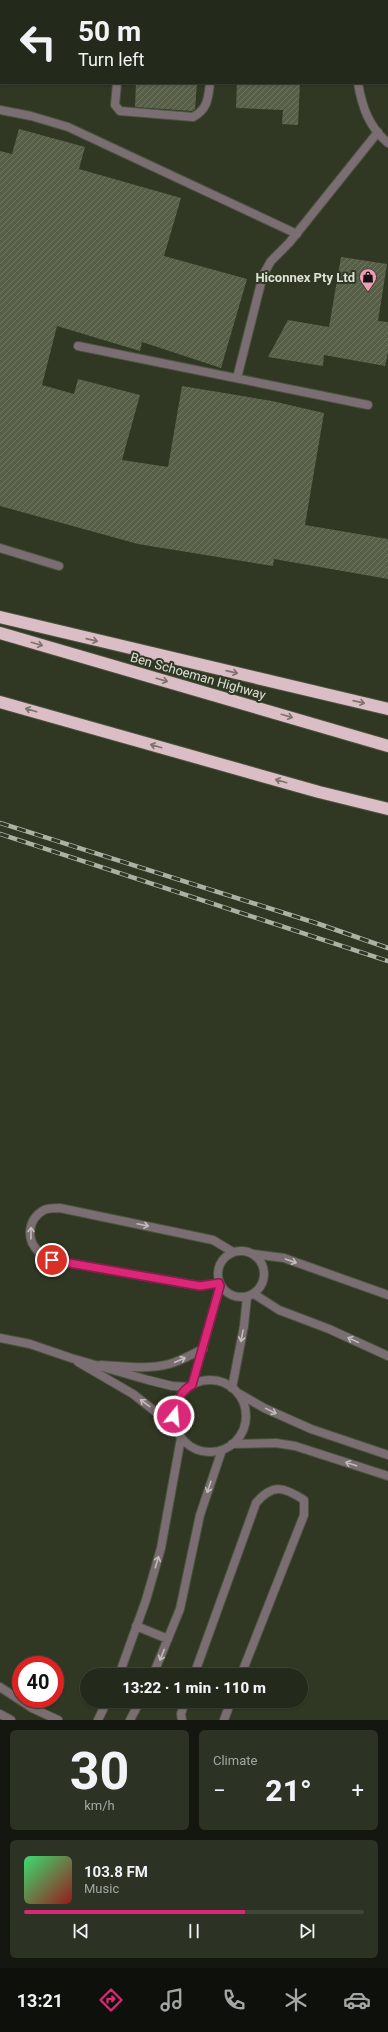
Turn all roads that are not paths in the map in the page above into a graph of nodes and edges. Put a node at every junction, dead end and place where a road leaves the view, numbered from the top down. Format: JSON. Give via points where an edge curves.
{"nodes":[{"id":1,"x":117,"y":84,"type":"edge"},
{"id":2,"x":210,"y":84,"type":"edge"},
{"id":3,"x":358,"y":84,"type":"edge"},
{"id":4,"x":0,"y":110,"type":"edge"},
{"id":5,"x":378,"y":132,"type":"junction"},
{"id":6,"x":388,"y":143,"type":"edge"},
{"id":7,"x":297,"y":234,"type":"junction"},
{"id":8,"x":78,"y":346,"type":"dead end"},
{"id":9,"x":237,"y":378,"type":"junction"},
{"id":10,"x":368,"y":405,"type":"dead end"},
{"id":11,"x":0,"y":548,"type":"edge"},
{"id":12,"x":59,"y":566,"type":"dead end"},
{"id":13,"x":0,"y":617,"type":"edge"},
{"id":14,"x":0,"y":633,"type":"edge"},
{"id":15,"x":0,"y":702,"type":"edge"},
{"id":16,"x":388,"y":709,"type":"edge"},
{"id":17,"x":388,"y":746,"type":"edge"},
{"id":18,"x":318,"y":792,"type":"junction"},
{"id":19,"x":388,"y":809,"type":"edge"},
{"id":20,"x":388,"y":816,"type":"edge"},
{"id":21,"x":233,"y":1252,"type":"junction"},
{"id":22,"x":253,"y":1254,"type":"junction"},
{"id":23,"x":220,"y":1285,"type":"junction"},
{"id":24,"x":250,"y":1295,"type":"junction"},
{"id":25,"x":388,"y":1295,"type":"edge"},
{"id":26,"x":0,"y":1338,"type":"edge"},
{"id":27,"x":203,"y":1349,"type":"junction"},
{"id":28,"x":388,"y":1356,"type":"edge"},
{"id":29,"x":71,"y":1358,"type":"junction"},
{"id":30,"x":100,"y":1365,"type":"junction"},
{"id":31,"x":190,"y":1386,"type":"junction"},
{"id":32,"x":234,"y":1390,"type":"junction"},
{"id":33,"x":175,"y":1427,"type":"junction"},
{"id":34,"x":181,"y":1438,"type":"junction"},
{"id":35,"x":232,"y":1444,"type":"junction"},
{"id":36,"x":222,"y":1450,"type":"junction"},
{"id":37,"x":388,"y":1455,"type":"edge"},
{"id":38,"x":388,"y":1476,"type":"edge"},
{"id":39,"x":136,"y":1626,"type":"junction"},
{"id":40,"x":168,"y":1639,"type":"junction"},
{"id":41,"x":121,"y":1668,"type":"edge"},
{"id":42,"x":156,"y":1668,"type":"edge"},
{"id":43,"x":197,"y":1668,"type":"edge"},
{"id":44,"x":244,"y":1668,"type":"edge"},
{"id":45,"x":0,"y":1687,"type":"edge"},
{"id":46,"x":104,"y":1708,"type":"edge"},
{"id":47,"x":136,"y":1708,"type":"edge"},
{"id":48,"x":183,"y":1708,"type":"edge"},
{"id":49,"x":228,"y":1708,"type":"edge"},
{"id":50,"x":0,"y":1714,"type":"edge"},
{"id":51,"x":11,"y":1720,"type":"edge"},
{"id":52,"x":58,"y":1720,"type":"edge"},
{"id":53,"x":98,"y":1720,"type":"edge"},
{"id":54,"x":130,"y":1720,"type":"edge"},
{"id":55,"x":182,"y":1720,"type":"edge"},
{"id":56,"x":224,"y":1720,"type":"edge"}],
"edges":[{"from":1,"to":2,"type":"street","via":[[115,105],[120,111],[193,117],[208,103]]},
{"from":3,"to":5,"type":"street","via":[[361,103],[371,125]]},
{"from":4,"to":7,"type":"street","via":[[68,127]]},
{"from":5,"to":6,"type":"street"},
{"from":5,"to":7,"type":"street"},
{"from":7,"to":9,"type":"street","via":[[271,261],[263,276]]},
{"from":8,"to":9,"type":"street"},
{"from":9,"to":10,"type":"street"},
{"from":11,"to":12,"type":"street"},
{"from":13,"to":16,"type":"highway","one_way":true},
{"from":14,"to":17,"type":"highway","name":"Ben Schoeman Highway","one_way":true},
{"from":18,"to":15,"type":"highway","one_way":true},
{"from":18,"to":19,"type":"highway"},
{"from":18,"to":20,"type":"highway"},
{"from":21,"to":22,"type":"street"},
{"from":21,"to":23,"type":"street","via":[[221,1261],[218,1268]]},
{"from":23,"to":21,"type":"street","one_way":true,"via":[[200,1286],[52,1260],[39,1253],[32,1244],[29,1232],[34,1218],[46,1209],[60,1208],[213,1240]]},
{"from":22,"to":24,"type":"street","via":[[263,1266],[264,1274],[263,1281]]},
{"from":22,"to":25,"type":"street","one_way":true,"via":[[284,1258]]},
{"from":23,"to":24,"type":"street","via":[[232,1296]]},
{"from":23,"to":27,"type":"street"},
{"from":28,"to":24,"type":"street","one_way":true},
{"from":24,"to":32,"type":"street","one_way":true},
{"from":26,"to":29,"type":"street","via":[[30,1344]]},
{"from":30,"to":27,"type":"street","one_way":true,"via":[[161,1366]]},
{"from":27,"to":31,"type":"street"},
{"from":29,"to":30,"type":"street"},
{"from":33,"to":29,"type":"street","one_way":true,"via":[[133,1394]]},
{"from":30,"to":31,"type":"street","via":[[172,1386]]},
{"from":31,"to":32,"type":"street","via":[[212,1380],[223,1382]]},
{"from":31,"to":33,"type":"street","via":[[176,1404]]},
{"from":32,"to":35,"type":"street","via":[[243,1402],[245,1414],[240,1435]]},
{"from":32,"to":37,"type":"street","one_way":true,"via":[[264,1408],[311,1429]]},
{"from":33,"to":34,"type":"street"},
{"from":34,"to":36,"type":"street","via":[[189,1446],[200,1451]]},
{"from":39,"to":34,"type":"street","one_way":true,"via":[[162,1548]]},
{"from":35,"to":36,"type":"street"},
{"from":38,"to":35,"type":"street","one_way":true,"via":[[295,1446],[276,1443]]},
{"from":36,"to":40,"type":"street","one_way":true,"via":[[200,1515],[180,1609]]},
{"from":39,"to":40,"type":"street"},
{"from":39,"to":41,"type":"street"},
{"from":40,"to":42,"type":"street","one_way":true},
{"from":43,"to":44,"type":"street","via":[[256,1504],[265,1492],[290,1491],[304,1500],[304,1515]]},
{"from":45,"to":52,"type":"street","via":[[32,1708]]},
{"from":46,"to":53,"type":"street"},
{"from":47,"to":54,"type":"street"},
{"from":48,"to":55,"type":"street"},
{"from":49,"to":56,"type":"street"},
{"from":50,"to":51,"type":"street"}]}
